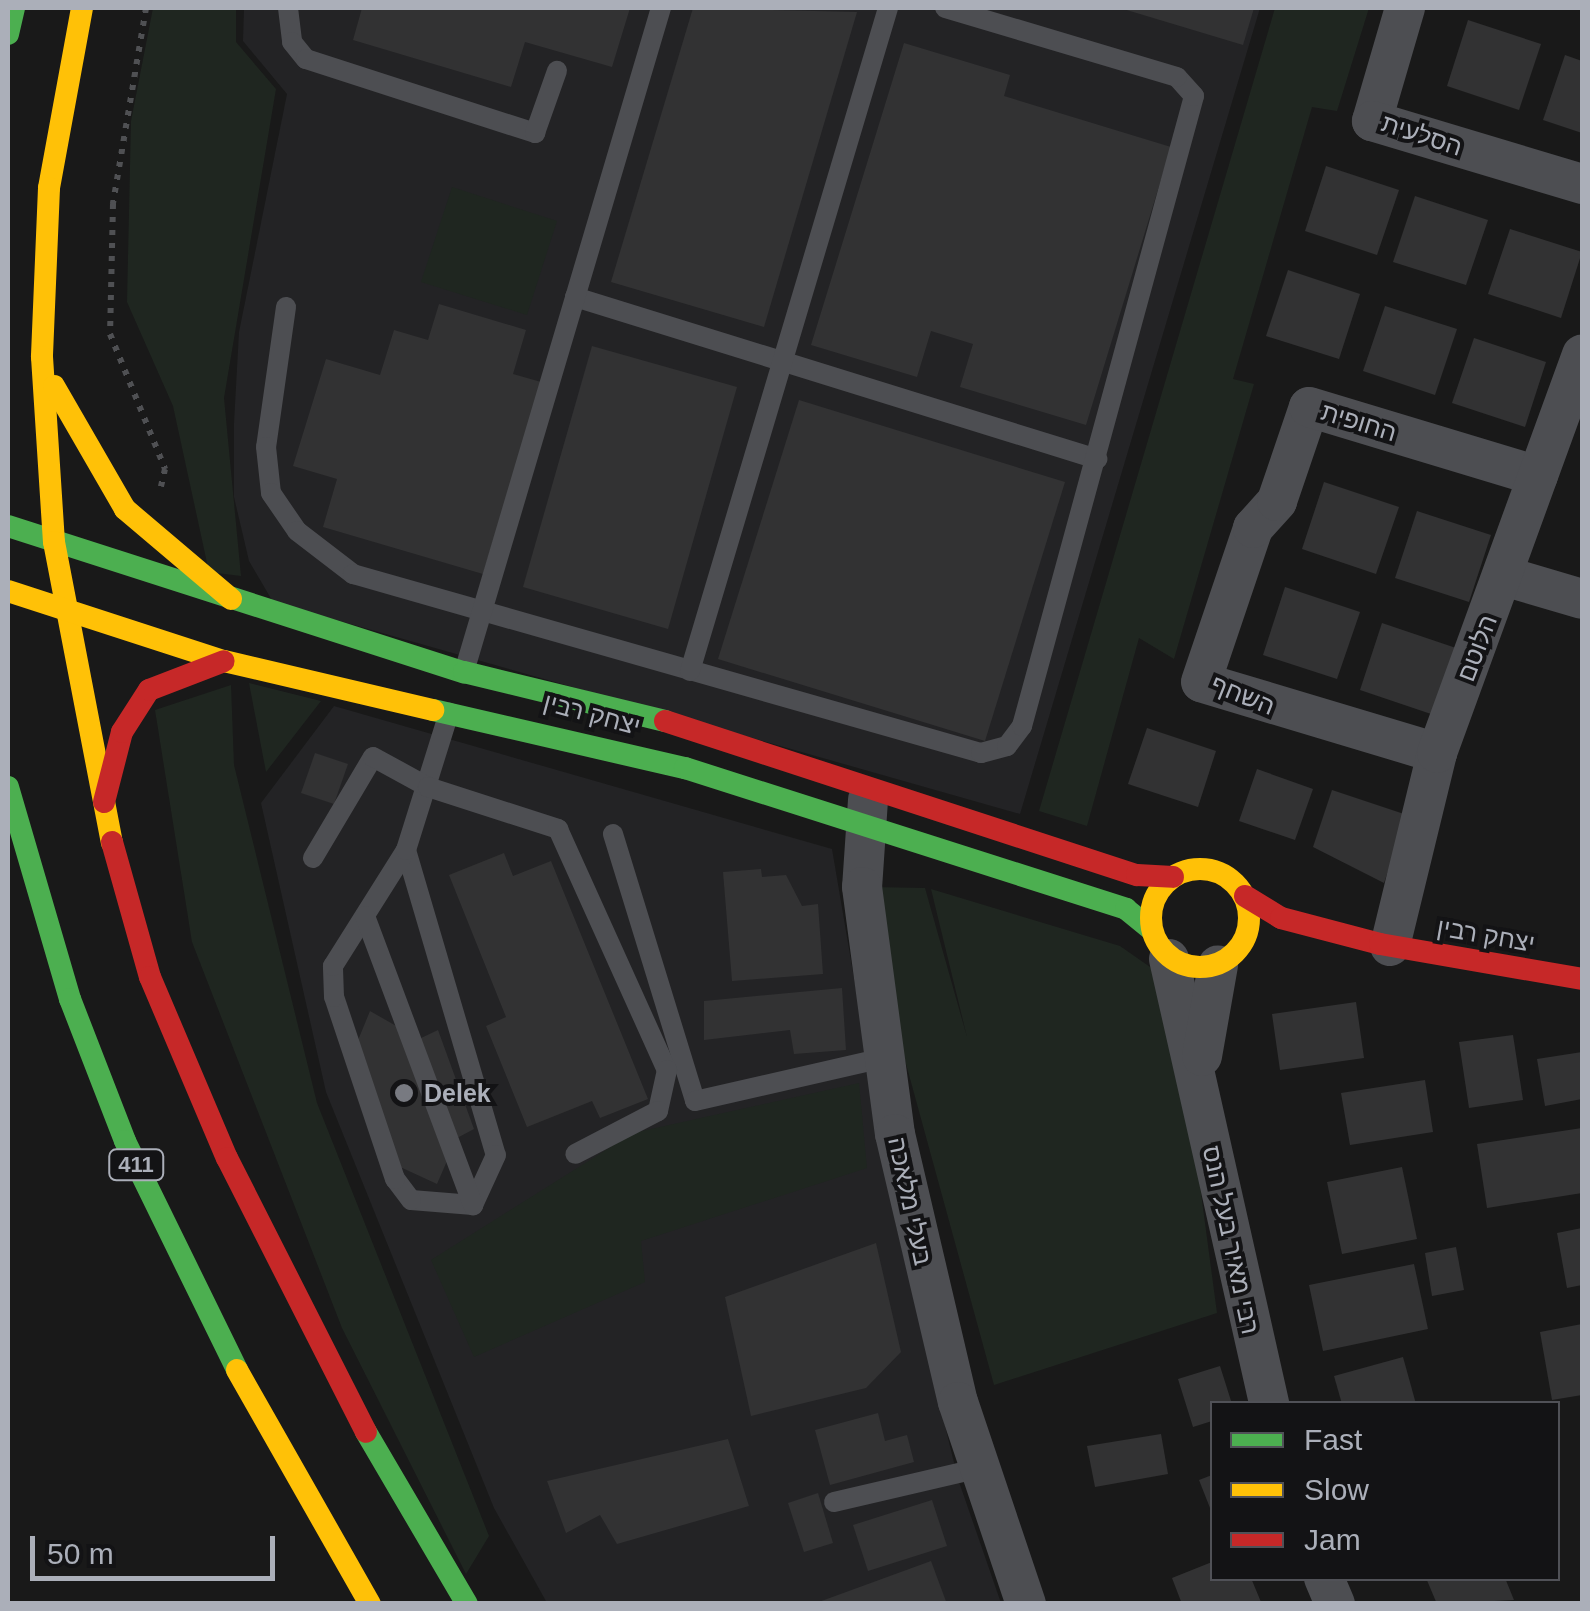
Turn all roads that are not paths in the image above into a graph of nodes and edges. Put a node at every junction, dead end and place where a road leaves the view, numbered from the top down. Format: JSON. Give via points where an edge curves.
{"nodes":[{"id":1,"x":14,"y":8,"type":"edge"},
{"id":2,"x":82,"y":8,"type":"edge"},
{"id":3,"x":288,"y":8,"type":"edge"},
{"id":4,"x":660,"y":8,"type":"edge"},
{"id":5,"x":888,"y":8,"type":"edge"},
{"id":6,"x":946,"y":8,"type":"edge"},
{"id":7,"x":1405,"y":8,"type":"edge"},
{"id":8,"x":8,"y":34,"type":"edge"},
{"id":9,"x":557,"y":71,"type":"dead end"},
{"id":10,"x":1582,"y":184,"type":"edge"},
{"id":11,"x":575,"y":297,"type":"junction"},
{"id":12,"x":286,"y":307,"type":"dead end"},
{"id":13,"x":1582,"y":355,"type":"edge"},
{"id":14,"x":42,"y":357,"type":"junction"},
{"id":15,"x":782,"y":362,"type":"junction"},
{"id":16,"x":1097,"y":459,"type":"junction"},
{"id":17,"x":1538,"y":476,"type":"junction"},
{"id":18,"x":8,"y":526,"type":"edge"},
{"id":19,"x":1253,"y":528,"type":"joint"},
{"id":20,"x":54,"y":542,"type":"junction"},
{"id":21,"x":1504,"y":576,"type":"junction"},
{"id":22,"x":8,"y":591,"type":"edge"},
{"id":23,"x":230,"y":599,"type":"junction"},
{"id":24,"x":1582,"y":599,"type":"edge"},
{"id":25,"x":483,"y":612,"type":"junction"},
{"id":26,"x":65,"y":615,"type":"junction"},
{"id":27,"x":224,"y":661,"type":"junction"},
{"id":28,"x":690,"y":671,"type":"junction"},
{"id":29,"x":464,"y":672,"type":"junction"},
{"id":30,"x":450,"y":712,"type":"junction"},
{"id":31,"x":1437,"y":753,"type":"junction"},
{"id":32,"x":871,"y":786,"type":"junction"},
{"id":33,"x":428,"y":787,"type":"junction"},
{"id":34,"x":8,"y":789,"type":"edge"},
{"id":35,"x":103,"y":810,"type":"junction"},
{"id":36,"x":860,"y":826,"type":"junction"},
{"id":37,"x":613,"y":834,"type":"dead end"},
{"id":38,"x":406,"y":850,"type":"junction"},
{"id":39,"x":313,"y":858,"type":"dead end"},
{"id":40,"x":1173,"y":877,"type":"junction"},
{"id":41,"x":1245,"y":896,"type":"junction"},
{"id":42,"x":365,"y":916,"type":"junction"},
{"id":43,"x":1160,"y":944,"type":"junction"},
{"id":44,"x":1385,"y":945,"type":"junction"},
{"id":45,"x":1232,"y":952,"type":"junction"},
{"id":46,"x":1582,"y":978,"type":"edge"},
{"id":47,"x":882,"y":1058,"type":"junction"},
{"id":48,"x":1198,"y":1075,"type":"junction"},
{"id":49,"x":576,"y":1154,"type":"dead end"},
{"id":50,"x":473,"y":1206,"type":"junction"},
{"id":51,"x":1268,"y":1401,"type":"edge"},
{"id":52,"x":980,"y":1468,"type":"junction"},
{"id":53,"x":834,"y":1502,"type":"dead end"},
{"id":54,"x":370,"y":1604,"type":"edge"},
{"id":55,"x":467,"y":1604,"type":"edge"},
{"id":56,"x":1026,"y":1604,"type":"edge"}],
"edges":[{"from":1,"to":8,"type":"street"},
{"from":2,"to":14,"type":"street","via":[[49,188]]},
{"from":3,"to":9,"type":"lane","via":[[292,42],[306,59],[535,133]]},
{"from":4,"to":11,"type":"lane"},
{"from":5,"to":15,"type":"lane"},
{"from":6,"to":16,"type":"lane","via":[[1177,77],[1194,96]]},
{"from":7,"to":10,"type":"street","name":"הסלעית","via":[[1372,121]]},
{"from":11,"to":15,"type":"lane"},
{"from":11,"to":25,"type":"lane"},
{"from":12,"to":25,"type":"lane","via":[[266,447],[272,494],[296,532],[353,574]]},
{"from":13,"to":17,"type":"street","name":"הלוטם"},
{"from":14,"to":20,"type":"street"},
{"from":14,"to":23,"type":"street","via":[[80,444],[125,509]]},
{"from":15,"to":16,"type":"lane"},
{"from":15,"to":28,"type":"lane"},
{"from":16,"to":28,"type":"lane","via":[[1022,726],[1007,746],[980,753]]},
{"from":17,"to":19,"type":"street","name":"החופית","via":[[1309,407],[1277,501]]},
{"from":17,"to":21,"type":"street","name":"הלוטם"},
{"from":18,"to":20,"type":"street","name":"יצחק רבין"},
{"from":19,"to":31,"type":"street","name":"השחף","via":[[1201,682]]},
{"from":20,"to":23,"type":"street","name":"יצחק רבין"},
{"from":20,"to":26,"type":"street"},
{"from":21,"to":24,"type":"street"},
{"from":21,"to":31,"type":"street","name":"הלוטם"},
{"from":22,"to":26,"type":"street","name":"יצחק רבין"},
{"from":23,"to":29,"type":"street","name":"יצחק רבין"},
{"from":25,"to":28,"type":"lane"},
{"from":25,"to":29,"type":"lane"},
{"from":26,"to":27,"type":"street","name":"יצחק רבין"},
{"from":26,"to":35,"type":"street"},
{"from":27,"to":30,"type":"street","name":"יצחק רבין"},
{"from":27,"to":35,"type":"street","via":[[168,678],[143,697],[122,732]]},
{"from":29,"to":30,"type":"lane"},
{"from":29,"to":32,"type":"street","name":"יצחק רבין","via":[[698,729]]},
{"from":30,"to":33,"type":"lane"},
{"from":30,"to":36,"type":"street","name":"יצחק רבין","via":[[648,758]]},
{"from":31,"to":44,"type":"street","name":"הלוטם"},
{"from":32,"to":36,"type":"street","name":"בעלי מלאכה"},
{"from":32,"to":40,"type":"street","name":"יצחק רבין","via":[[1137,875]]},
{"from":33,"to":38,"type":"lane"},
{"from":33,"to":39,"type":"lane","via":[[373,757]]},
{"from":33,"to":49,"type":"lane","via":[[558,829],[667,1070],[658,1111]]},
{"from":34,"to":54,"type":"street","number":"411","via":[[70,1000],[125,1142],[272,1442]]},
{"from":35,"to":55,"type":"street","via":[[150,977],[227,1158],[354,1414]]},
{"from":36,"to":43,"type":"street","name":"יצחק רבין","via":[[1126,910]]},
{"from":36,"to":47,"type":"street","name":"בעלי מלאכה"},
{"from":37,"to":47,"type":"lane","via":[[696,1101]]},
{"from":38,"to":42,"type":"lane"},
{"from":38,"to":50,"type":"lane","via":[[496,1155]]},
{"from":40,"to":41,"type":"street","via":[[1210,870]]},
{"from":40,"to":43,"type":"street","via":[[1156,896]]},
{"from":41,"to":44,"type":"street","name":"יצחק רבין","via":[[1282,918]]},
{"from":41,"to":45,"type":"street"},
{"from":42,"to":50,"type":"lane"},
{"from":42,"to":50,"type":"lane","via":[[333,966],[334,997],[395,1179],[411,1200]]},
{"from":43,"to":45,"type":"street"},
{"from":43,"to":48,"type":"street","name":"רבי מאיר בעל הנס"},
{"from":44,"to":45,"type":"street","name":"יצחק רבין"},
{"from":44,"to":46,"type":"street","name":"יצחק רבין"},
{"from":45,"to":48,"type":"street","name":"רבי מאיר בעל הנס"},
{"from":47,"to":52,"type":"street","name":"בעלי מלאכה","via":[[929,1290]]},
{"from":48,"to":51,"type":"street","name":"רבי מאיר בעל הנס"},
{"from":52,"to":53,"type":"lane"},
{"from":52,"to":56,"type":"street","name":"בעלי מלאכה"}]}
